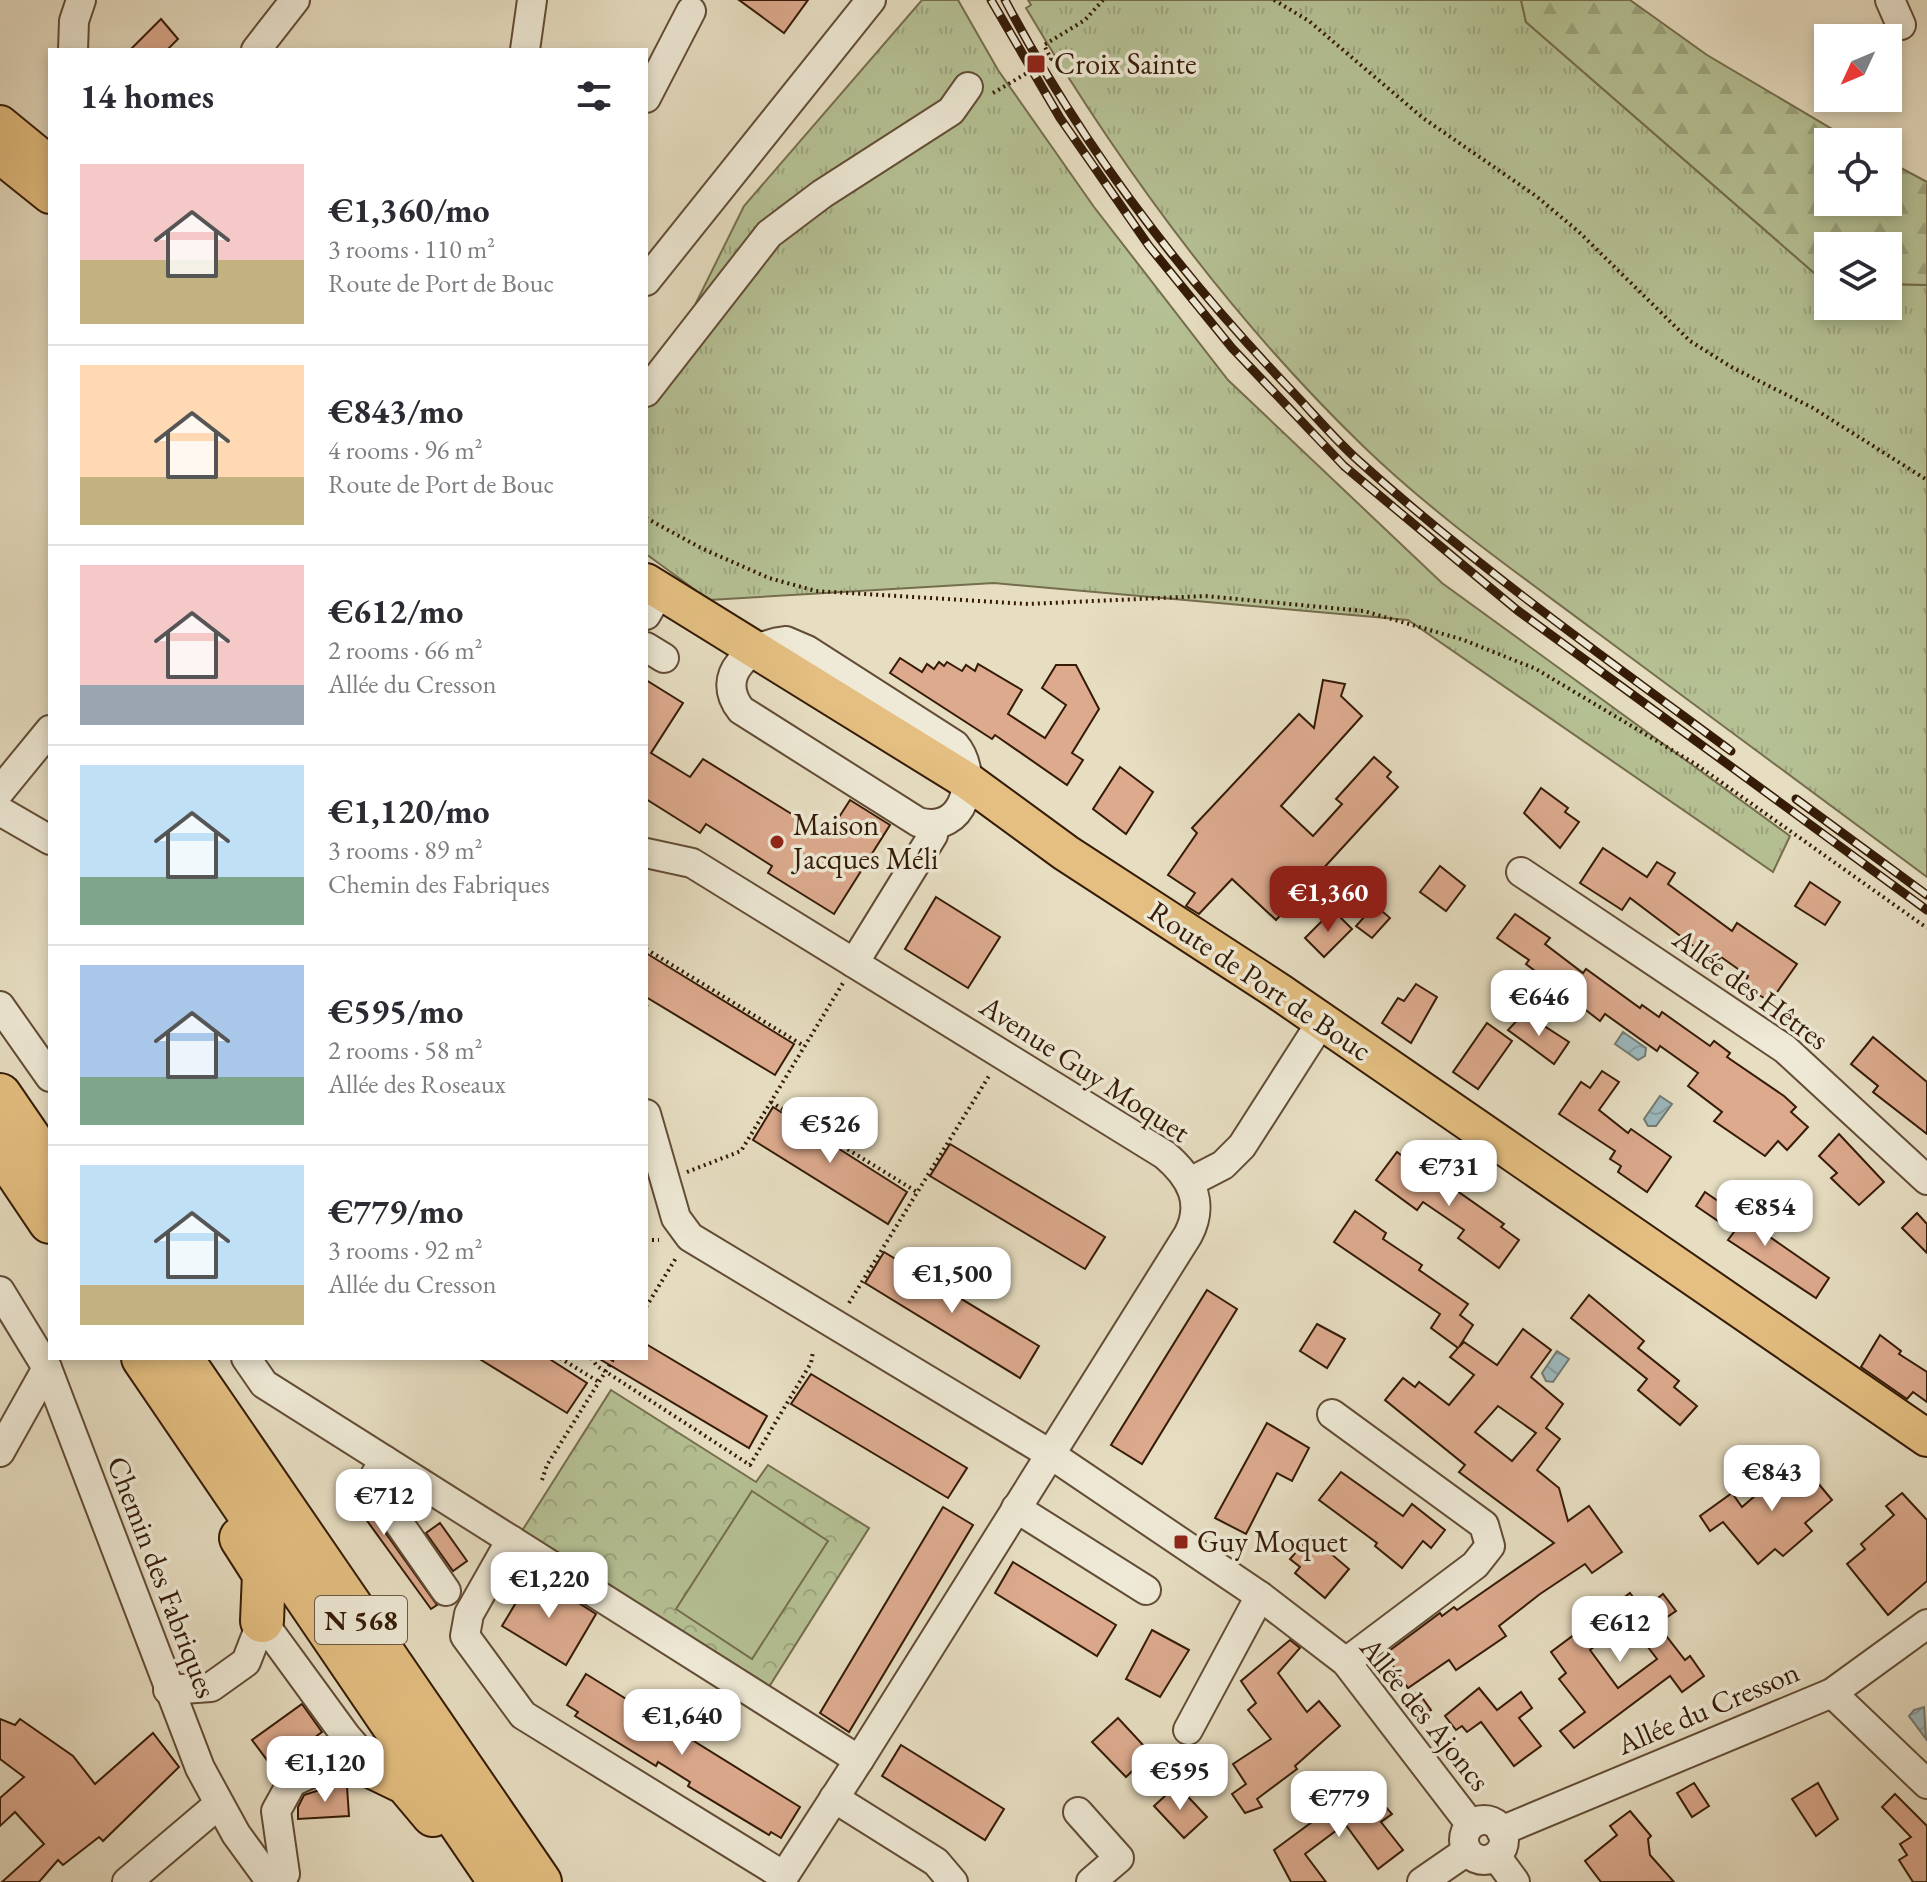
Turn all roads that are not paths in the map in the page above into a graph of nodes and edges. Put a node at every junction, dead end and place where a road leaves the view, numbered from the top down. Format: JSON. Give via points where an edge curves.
{"nodes":[{"id":1,"x":81,"y":0,"type":"edge"},
{"id":2,"x":295,"y":0,"type":"edge"},
{"id":3,"x":532,"y":0,"type":"edge"},
{"id":4,"x":871,"y":0,"type":"edge"},
{"id":5,"x":691,"y":11,"type":"dead end"},
{"id":6,"x":73,"y":48,"type":"edge"},
{"id":7,"x":258,"y":48,"type":"edge"},
{"id":8,"x":525,"y":48,"type":"edge"},
{"id":9,"x":968,"y":87,"type":"dead end"},
{"id":10,"x":648,"y":94,"type":"edge"},
{"id":11,"x":0,"y":124,"type":"edge"},
{"id":12,"x":0,"y":154,"type":"edge"},
{"id":13,"x":48,"y":163,"type":"edge"},
{"id":14,"x":48,"y":193,"type":"edge"},
{"id":15,"x":648,"y":279,"type":"edge"},
{"id":16,"x":648,"y":389,"type":"edge"},
{"id":17,"x":650,"y":600,"type":"edge"},
{"id":18,"x":48,"y":732,"type":"edge"},
{"id":19,"x":0,"y":791,"type":"edge"},
{"id":20,"x":956,"y":803,"type":"junction"},
{"id":21,"x":0,"y":811,"type":"edge"},
{"id":22,"x":48,"y":839,"type":"edge"},
{"id":23,"x":648,"y":853,"type":"edge"},
{"id":24,"x":1521,"y":872,"type":"dead end"},
{"id":25,"x":861,"y":967,"type":"junction"},
{"id":26,"x":0,"y":1006,"type":"edge"},
{"id":27,"x":1322,"y":1021,"type":"junction"},
{"id":28,"x":48,"y":1074,"type":"edge"},
{"id":29,"x":0,"y":1095,"type":"edge"},
{"id":30,"x":648,"y":1121,"type":"edge"},
{"id":31,"x":0,"y":1148,"type":"edge"},
{"id":32,"x":48,"y":1165,"type":"edge"},
{"id":33,"x":0,"y":1170,"type":"edge"},
{"id":34,"x":1927,"y":1180,"type":"edge"},
{"id":35,"x":1190,"y":1182,"type":"junction"},
{"id":36,"x":48,"y":1219,"type":"edge"},
{"id":37,"x":48,"y":1231,"type":"edge"},
{"id":38,"x":0,"y":1291,"type":"edge"},
{"id":39,"x":157,"y":1360,"type":"edge"},
{"id":40,"x":247,"y":1360,"type":"edge"},
{"id":41,"x":47,"y":1368,"type":"junction"},
{"id":42,"x":1332,"y":1414,"type":"dead end"},
{"id":43,"x":1927,"y":1438,"type":"edge"},
{"id":44,"x":0,"y":1452,"type":"edge"},
{"id":45,"x":1050,"y":1454,"type":"junction"},
{"id":46,"x":384,"y":1460,"type":"junction"},
{"id":47,"x":1016,"y":1508,"type":"junction"},
{"id":48,"x":511,"y":1540,"type":"junction"},
{"id":49,"x":1146,"y":1590,"type":"dead end"},
{"id":50,"x":446,"y":1591,"type":"dead end"},
{"id":51,"x":1260,"y":1596,"type":"junction"},
{"id":52,"x":262,"y":1621,"type":"junction"},
{"id":53,"x":1927,"y":1624,"type":"edge"},
{"id":54,"x":1346,"y":1662,"type":"junction"},
{"id":55,"x":168,"y":1690,"type":"junction"},
{"id":56,"x":1832,"y":1693,"type":"junction"},
{"id":57,"x":1188,"y":1730,"type":"dead end"},
{"id":58,"x":859,"y":1760,"type":"junction"},
{"id":59,"x":373,"y":1767,"type":"junction"},
{"id":60,"x":1927,"y":1784,"type":"edge"},
{"id":61,"x":834,"y":1798,"type":"junction"},
{"id":62,"x":219,"y":1804,"type":"junction"},
{"id":63,"x":1078,"y":1812,"type":"dead end"},
{"id":64,"x":1469,"y":1838,"type":"junction"},
{"id":65,"x":1498,"y":1844,"type":"junction"},
{"id":66,"x":788,"y":1879,"type":"edge"},
{"id":67,"x":127,"y":1882,"type":"edge"},
{"id":68,"x":271,"y":1882,"type":"edge"},
{"id":69,"x":278,"y":1882,"type":"edge"},
{"id":70,"x":482,"y":1882,"type":"edge"},
{"id":71,"x":500,"y":1882,"type":"edge"},
{"id":72,"x":540,"y":1882,"type":"edge"},
{"id":73,"x":953,"y":1882,"type":"edge"},
{"id":74,"x":1091,"y":1882,"type":"edge"},
{"id":75,"x":1422,"y":1882,"type":"edge"},
{"id":76,"x":1515,"y":1882,"type":"edge"}],
"edges":[{"from":1,"to":6,"type":"street"},
{"from":2,"to":7,"type":"street"},
{"from":3,"to":8,"type":"street"},
{"from":4,"to":15,"type":"street"},
{"from":5,"to":10,"type":"street"},
{"from":9,"to":16,"type":"street","via":[[951,111],[769,234]]},
{"from":11,"to":13,"type":"main road"},
{"from":12,"to":14,"type":"main road"},
{"from":17,"to":20,"type":"main road","name":"Route de Port de Bouc","via":[[747,656]]},
{"from":18,"to":19,"type":"street"},
{"from":20,"to":25,"type":"street"},
{"from":20,"to":27,"type":"main road","name":"Route de Port de Bouc","via":[[1066,853]]},
{"from":21,"to":22,"type":"street"},
{"from":23,"to":25,"type":"street","name":"Avenue Guy Moquet","via":[[692,863]]},
{"from":24,"to":34,"type":"street","name":"Allée des Hêtres","via":[[1785,1049]]},
{"from":25,"to":35,"type":"street","name":"Avenue Guy Moquet","via":[[1165,1155]]},
{"from":26,"to":28,"type":"street"},
{"from":27,"to":35,"type":"street","via":[[1242,1146],[1223,1165]]},
{"from":27,"to":43,"type":"main road","name":"Route de Port de Bouc"},
{"from":29,"to":32,"type":"highway"},
{"from":30,"to":45,"type":"street","name":"Allée des Ajoncs","via":[[676,1218],[690,1237]]},
{"from":31,"to":36,"type":"highway"},
{"from":33,"to":37,"type":"highway"},
{"from":35,"to":45,"type":"street","name":"Avenue Guy Moquet","via":[[1197,1206],[1193,1226]]},
{"from":38,"to":41,"type":"street","name":"Chemin des Fabriques"},
{"from":39,"to":52,"type":"highway","via":[[211,1491],[264,1574]]},
{"from":39,"to":71,"type":"highway","number":"N 568"},
{"from":39,"to":72,"type":"highway","number":"N 568"},
{"from":40,"to":46,"type":"street","via":[[264,1384]]},
{"from":41,"to":44,"type":"street"},
{"from":41,"to":55,"type":"street","name":"Chemin des Fabriques"},
{"from":42,"to":54,"type":"street","via":[[1484,1525],[1490,1546],[1475,1565]]},
{"from":45,"to":47,"type":"street","name":"Avenue Guy Moquet"},
{"from":45,"to":51,"type":"street","name":"Allée des Ajoncs"},
{"from":46,"to":48,"type":"street"},
{"from":46,"to":50,"type":"street","via":[[371,1483]]},
{"from":47,"to":49,"type":"street"},
{"from":47,"to":58,"type":"street","name":"Avenue Guy Moquet"},
{"from":48,"to":58,"type":"street"},
{"from":48,"to":66,"type":"street","name":"Avenue Guy Moquet","via":[[469,1614],[465,1636],[523,1715]]},
{"from":51,"to":54,"type":"street","name":"Allée des Ajoncs"},
{"from":51,"to":57,"type":"street"},
{"from":52,"to":55,"type":"street","via":[[246,1662],[211,1687]]},
{"from":52,"to":59,"type":"street"},
{"from":53,"to":56,"type":"street","name":"Allée du Cresson"},
{"from":54,"to":64,"type":"street","name":"Allée des Ajoncs"},
{"from":55,"to":62,"type":"street","name":"Chemin des Fabriques"},
{"from":56,"to":60,"type":"street"},
{"from":56,"to":65,"type":"street","name":"Allée du Cresson"},
{"from":58,"to":61,"type":"street","name":"Avenue Guy Moquet"},
{"from":59,"to":69,"type":"street","via":[[320,1769],[292,1782],[276,1811],[285,1874]]},
{"from":59,"to":70,"type":"highway","via":[[406,1783]]},
{"from":61,"to":66,"type":"street","name":"Avenue Guy Moquet"},
{"from":61,"to":73,"type":"street","via":[[936,1862]]},
{"from":62,"to":67,"type":"street"},
{"from":62,"to":68,"type":"street","name":"Chemin des Fabriques"},
{"from":63,"to":74,"type":"street","via":[[1119,1858]]},
{"from":64,"to":65,"type":"street","via":[[1488,1821]]},
{"from":64,"to":75,"type":"street"},
{"from":65,"to":76,"type":"street"}]}
